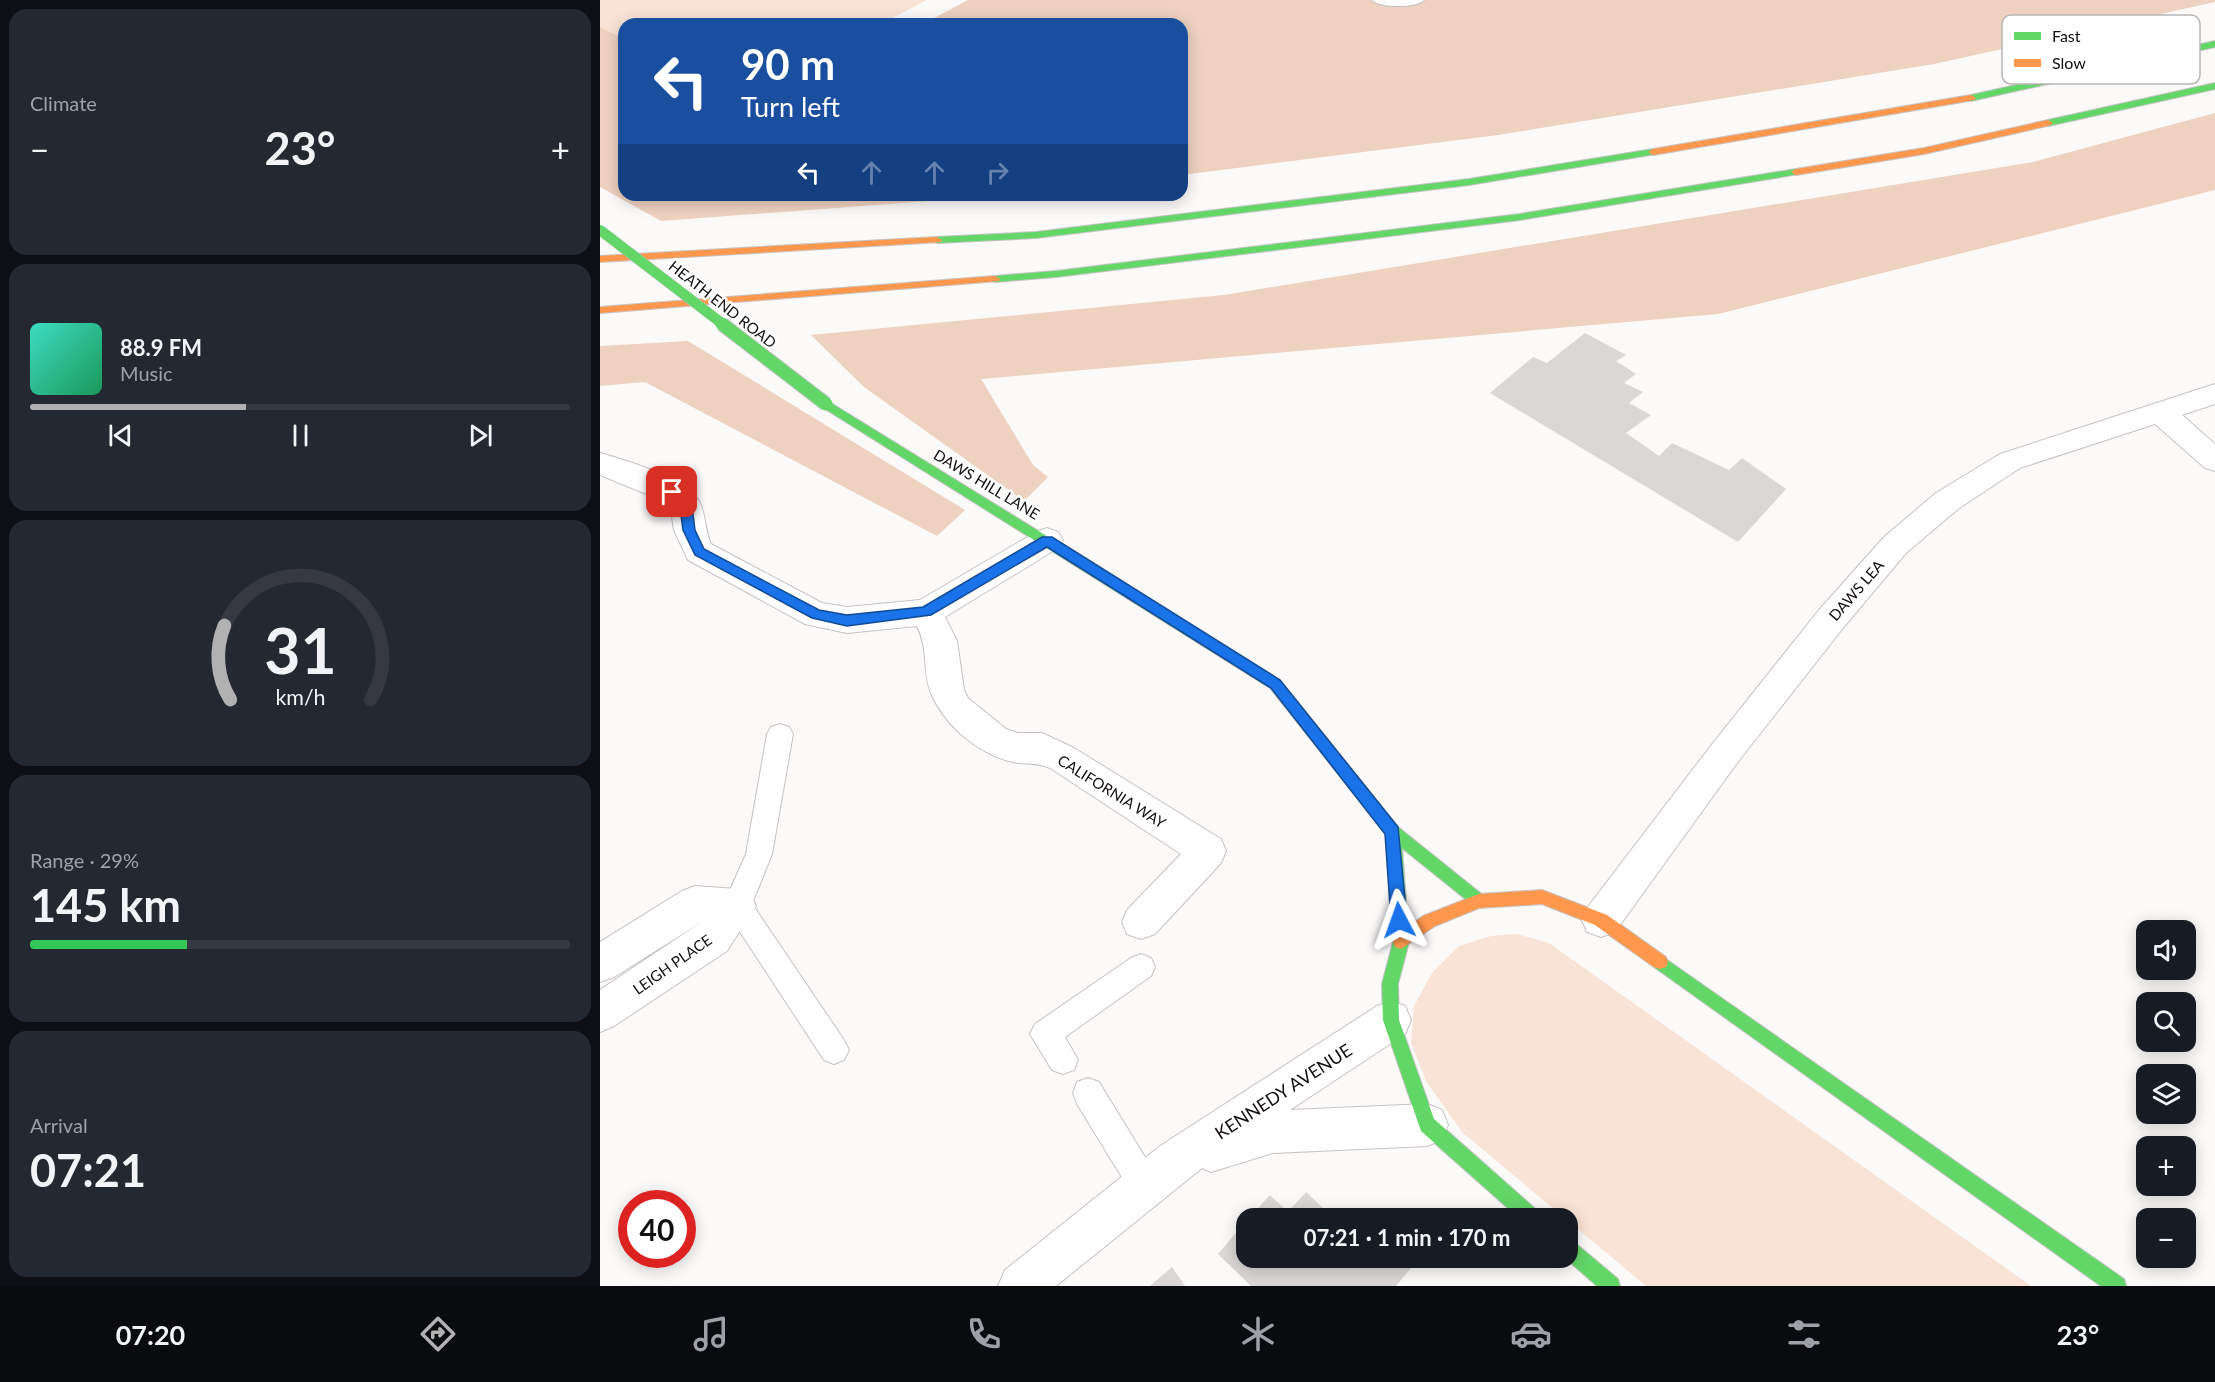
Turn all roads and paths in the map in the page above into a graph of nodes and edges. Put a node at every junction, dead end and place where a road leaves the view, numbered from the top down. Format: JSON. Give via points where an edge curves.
{"nodes":[{"id":1,"x":1380,"y":0,"type":"edge"},
{"id":2,"x":1416,"y":0,"type":"edge"},
{"id":3,"x":2215,"y":44,"type":"edge"},
{"id":4,"x":2200,"y":47,"type":"edge"},
{"id":5,"x":2035,"y":84,"type":"edge"},
{"id":6,"x":2215,"y":86,"type":"edge"},
{"id":7,"x":600,"y":230,"type":"edge"},
{"id":8,"x":600,"y":260,"type":"edge"},
{"id":9,"x":600,"y":310,"type":"edge"},
{"id":10,"x":2215,"y":394,"type":"edge"},
{"id":11,"x":826,"y":404,"type":"joint"},
{"id":12,"x":2161,"y":412,"type":"junction"},
{"id":13,"x":2215,"y":461,"type":"edge"},
{"id":14,"x":600,"y":463,"type":"edge"},
{"id":15,"x":1047,"y":540,"type":"junction"},
{"id":16,"x":926,"y":612,"type":"junction"},
{"id":17,"x":780,"y":734,"type":"dead end"},
{"id":18,"x":1393,"y":832,"type":"junction"},
{"id":19,"x":1479,"y":901,"type":"junction"},
{"id":20,"x":737,"y":906,"type":"junction"},
{"id":21,"x":1601,"y":920,"type":"junction"},
{"id":22,"x":1141,"y":922,"type":"dead end"},
{"id":23,"x":1401,"y":942,"type":"junction"},
{"id":24,"x":600,"y":964,"type":"edge"},
{"id":25,"x":1141,"y":967,"type":"dead end"},
{"id":26,"x":600,"y":1013,"type":"edge"},
{"id":27,"x":1391,"y":1020,"type":"junction"},
{"id":28,"x":834,"y":1050,"type":"dead end"},
{"id":29,"x":1063,"y":1060,"type":"dead end"},
{"id":30,"x":1088,"y":1093,"type":"dead end"},
{"id":31,"x":1427,"y":1125,"type":"junction"},
{"id":32,"x":1160,"y":1173,"type":"junction"},
{"id":33,"x":1522,"y":1208,"type":"edge"},
{"id":34,"x":1578,"y":1257,"type":"edge"},
{"id":35,"x":2117,"y":1285,"type":"edge"},
{"id":36,"x":1021,"y":1286,"type":"edge"},
{"id":37,"x":1611,"y":1286,"type":"edge"}],
"edges":[{"from":1,"to":2,"type":"lane"},
{"from":3,"to":4,"type":"main road"},
{"from":5,"to":8,"type":"main road","via":[[1931,107],[1469,182],[1036,235]]},
{"from":6,"to":9,"type":"main road","via":[[1924,151],[1520,217],[1056,274]]},
{"from":7,"to":11,"type":"main road","name":"HEATH END ROAD","bridge":true},
{"from":10,"to":12,"type":"street","name":"DAWS LEA"},
{"from":11,"to":15,"type":"main road","name":"DAWS HILL LANE"},
{"from":12,"to":13,"type":"street"},
{"from":12,"to":21,"type":"street","name":"DAWS LEA","via":[[2010,461],[1947,501],[1895,545],[1739,735]]},
{"from":14,"to":16,"type":"street","via":[[672,492],[686,506],[689,530],[699,552],[816,615],[847,621]]},
{"from":15,"to":16,"type":"street"},
{"from":15,"to":18,"type":"main road","name":"DAWS HILL LANE","via":[[1275,684]]},
{"from":16,"to":22,"type":"street","name":"CALIFORNIA WAY","via":[[941,641],[947,691],[956,708],[994,740],[1018,748],[1042,748],[1062,758],[1208,851]]},
{"from":17,"to":20,"type":"lane","via":[[759,854]]},
{"from":18,"to":19,"type":"main road","name":"DAWS HILL LANE"},
{"from":18,"to":23,"type":"main road"},
{"from":19,"to":21,"type":"main road","via":[[1542,897]]},
{"from":19,"to":23,"type":"main road","via":[[1429,921]]},
{"from":20,"to":24,"type":"street","via":[[695,903]]},
{"from":20,"to":26,"type":"street","name":"LEIGH PLACE","via":[[713,938]]},
{"from":20,"to":28,"type":"lane"},
{"from":21,"to":35,"type":"main road"},
{"from":23,"to":27,"type":"main road","via":[[1390,984]]},
{"from":25,"to":29,"type":"lane","via":[[1045,1034]]},
{"from":27,"to":31,"type":"main road"},
{"from":27,"to":32,"type":"street","name":"KENNEDY AVENUE"},
{"from":30,"to":32,"type":"lane"},
{"from":31,"to":32,"type":"street","name":"KENNEDY AVENUE","via":[[1273,1132]]},
{"from":31,"to":33,"type":"main road"},
{"from":32,"to":36,"type":"street","name":"KENNEDY AVENUE"},
{"from":34,"to":37,"type":"main road"}]}
